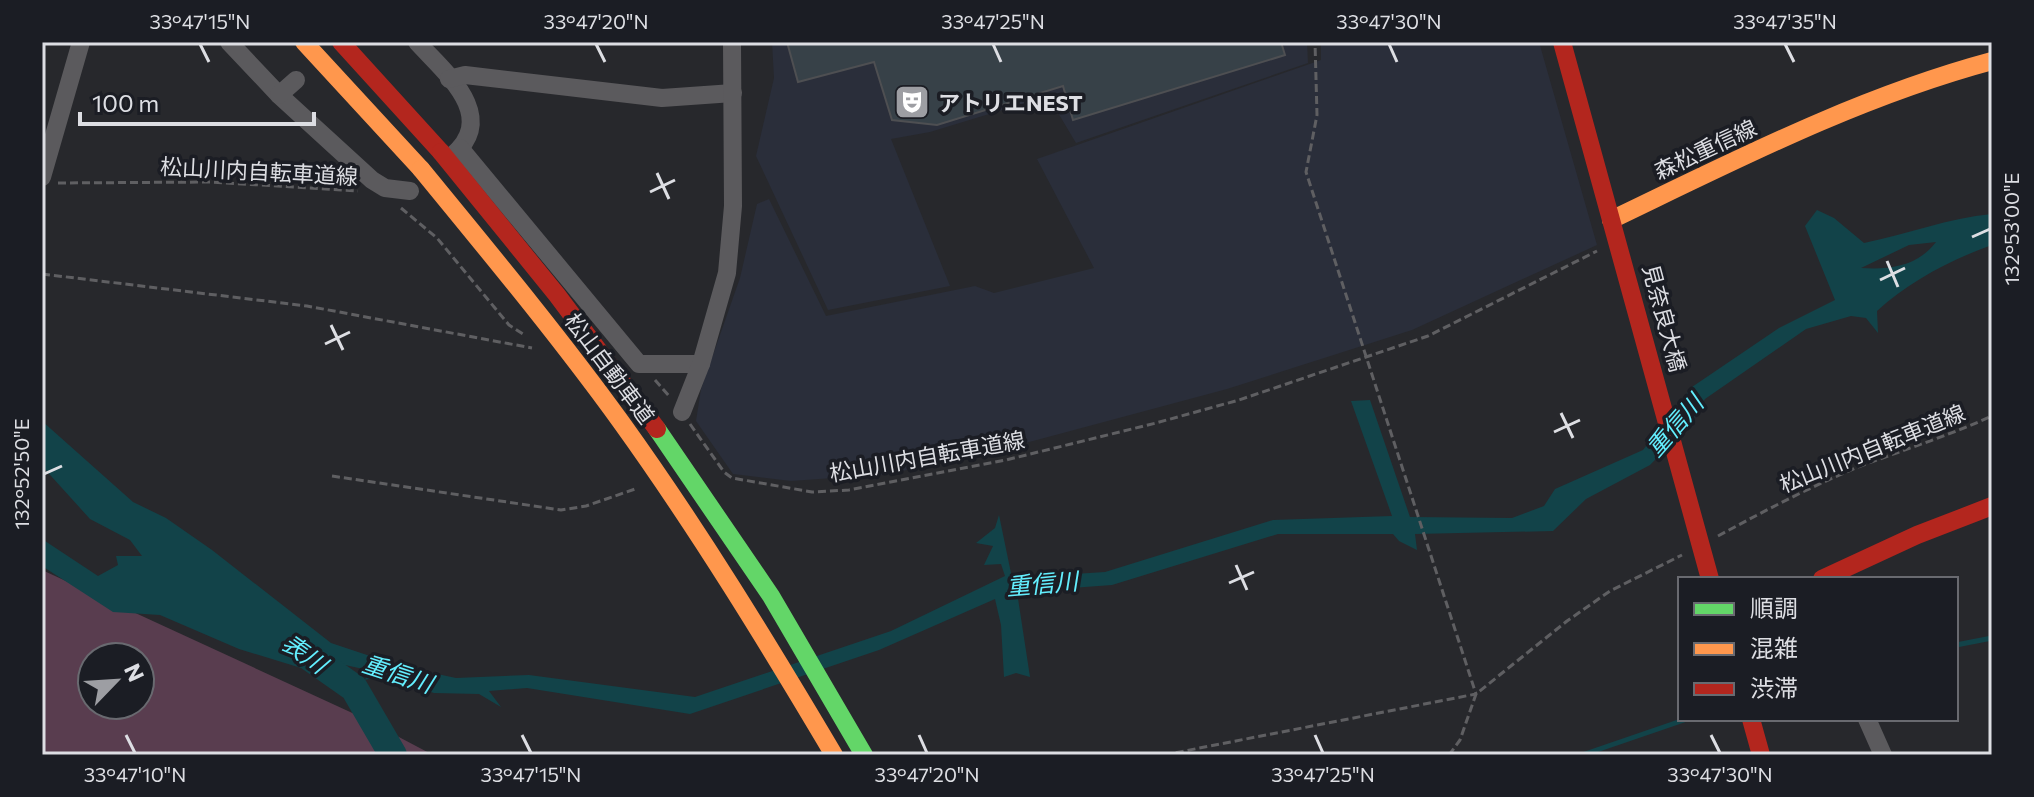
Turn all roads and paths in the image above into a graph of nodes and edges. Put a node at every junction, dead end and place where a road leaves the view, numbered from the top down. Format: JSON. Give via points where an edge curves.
{"nodes":[{"id":1,"x":81,"y":42,"type":"edge"},
{"id":2,"x":229,"y":42,"type":"edge"},
{"id":3,"x":304,"y":42,"type":"edge"},
{"id":4,"x":341,"y":42,"type":"edge"},
{"id":5,"x":417,"y":42,"type":"edge"},
{"id":6,"x":732,"y":42,"type":"edge"},
{"id":7,"x":1315,"y":42,"type":"edge"},
{"id":8,"x":1562,"y":42,"type":"edge"},
{"id":9,"x":1992,"y":61,"type":"edge"},
{"id":10,"x":449,"y":79,"type":"junction"},
{"id":11,"x":296,"y":80,"type":"dead end"},
{"id":12,"x":733,"y":93,"type":"junction"},
{"id":13,"x":279,"y":95,"type":"junction"},
{"id":14,"x":460,"y":148,"type":"junction"},
{"id":15,"x":48,"y":180,"type":"edge"},
{"id":16,"x":361,"y":191,"type":"dead end"},
{"id":17,"x":405,"y":198,"type":"junction"},
{"id":18,"x":1611,"y":220,"type":"junction"},
{"id":19,"x":1603,"y":259,"type":"dead end"},
{"id":20,"x":42,"y":274,"type":"edge"},
{"id":21,"x":528,"y":335,"type":"dead end"},
{"id":22,"x":539,"y":338,"type":"dead end"},
{"id":23,"x":1364,"y":358,"type":"junction"},
{"id":24,"x":639,"y":364,"type":"junction"},
{"id":25,"x":701,"y":364,"type":"junction"},
{"id":26,"x":682,"y":412,"type":"junction"},
{"id":27,"x":1992,"y":416,"type":"edge"},
{"id":28,"x":332,"y":476,"type":"dead end"},
{"id":29,"x":614,"y":494,"type":"dead end"},
{"id":30,"x":1992,"y":506,"type":"edge"},
{"id":31,"x":1696,"y":545,"type":"junction"},
{"id":32,"x":1709,"y":577,"type":"edge"},
{"id":33,"x":1827,"y":577,"type":"edge"},
{"id":34,"x":1476,"y":694,"type":"junction"},
{"id":35,"x":1752,"y":721,"type":"edge"},
{"id":36,"x":1868,"y":721,"type":"edge"},
{"id":37,"x":834,"y":755,"type":"edge"},
{"id":38,"x":864,"y":755,"type":"edge"},
{"id":39,"x":1164,"y":755,"type":"edge"},
{"id":40,"x":1449,"y":755,"type":"edge"},
{"id":41,"x":1761,"y":755,"type":"edge"},
{"id":42,"x":1883,"y":755,"type":"edge"}],
"edges":[{"from":1,"to":15,"type":"street"},
{"from":2,"to":13,"type":"street"},
{"from":3,"to":37,"type":"main road","name":"松山自動車道","bridge":true,"via":[[421,169],[621,422],[762,632]]},
{"from":4,"to":38,"type":"main road","name":"松山自動車道","bridge":true,"via":[[558,293],[702,491]]},
{"from":5,"to":10,"type":"street"},
{"from":6,"to":12,"type":"street"},
{"from":7,"to":23,"type":"path","via":[[1317,115],[1306,172]]},
{"from":8,"to":18,"type":"main road"},
{"from":9,"to":18,"type":"main road","name":"森松重信線","via":[[1866,101]]},
{"from":10,"to":12,"type":"street","via":[[465,75],[662,98]]},
{"from":10,"to":14,"type":"street","via":[[470,104],[470,131]]},
{"from":11,"to":13,"type":"street"},
{"from":12,"to":25,"type":"street","via":[[727,273]]},
{"from":13,"to":17,"type":"street","via":[[372,180]]},
{"from":14,"to":17,"type":"street"},
{"from":14,"to":24,"type":"street"},
{"from":15,"to":16,"type":"path","name":"松山川内自転車道線"},
{"from":17,"to":21,"type":"path","via":[[509,325]]},
{"from":18,"to":31,"type":"main road","name":"見奈良大橋"},
{"from":19,"to":23,"type":"path","name":"松山川内自転車道線","via":[[1600,249],[1428,336]]},
{"from":20,"to":22,"type":"path","via":[[307,306],[531,349]]},
{"from":23,"to":26,"type":"path","name":"松山川内自転車道線","via":[[1156,423],[1006,460],[849,490],[812,492],[732,478]]},
{"from":23,"to":34,"type":"path"},
{"from":24,"to":25,"type":"street"},
{"from":24,"to":26,"type":"path","name":"松山川内自転車道線"},
{"from":25,"to":26,"type":"street"},
{"from":27,"to":31,"type":"path","name":"松山川内自転車道線","via":[[1796,494]]},
{"from":28,"to":29,"type":"path","via":[[561,510]]},
{"from":30,"to":33,"type":"main road"},
{"from":31,"to":32,"type":"main road","name":"見奈良大橋"},
{"from":31,"to":34,"type":"path","name":"松山川内自転車道線","via":[[1610,591]]},
{"from":34,"to":39,"type":"path"},
{"from":34,"to":40,"type":"path"},
{"from":35,"to":41,"type":"main road"},
{"from":36,"to":42,"type":"street"}]}
